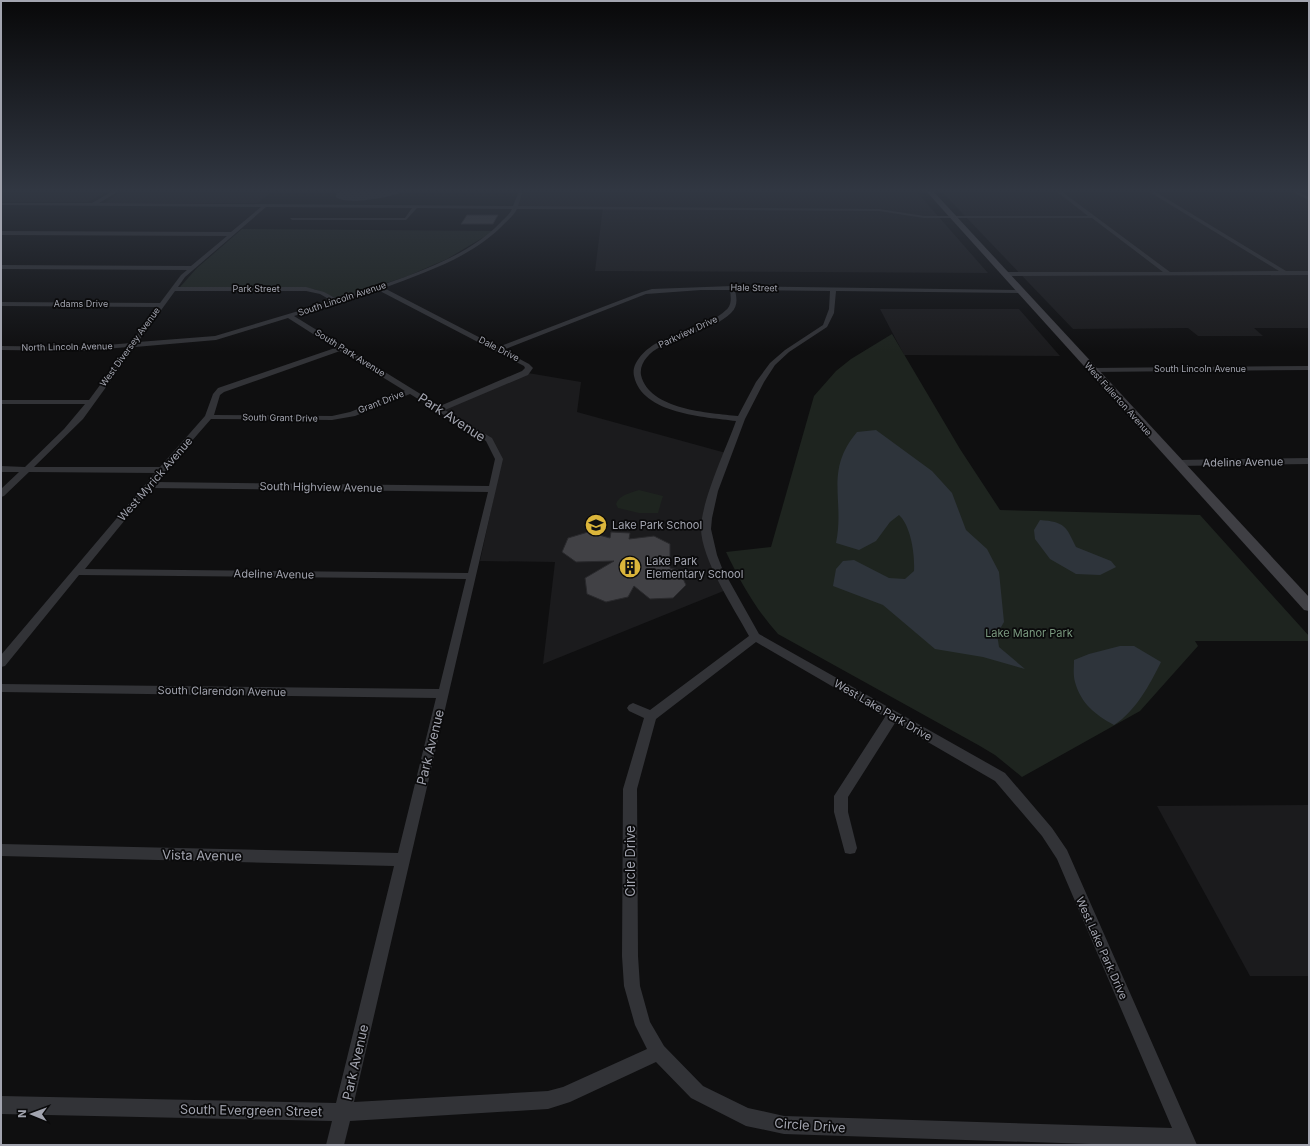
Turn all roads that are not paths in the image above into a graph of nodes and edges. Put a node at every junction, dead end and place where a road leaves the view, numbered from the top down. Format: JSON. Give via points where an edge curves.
{"nodes":[{"id":1,"x":219,"y":244,"type":"edge"},
{"id":2,"x":476,"y":244,"type":"edge"},
{"id":3,"x":978,"y":244,"type":"edge"},
{"id":4,"x":1129,"y":244,"type":"edge"},
{"id":5,"x":1237,"y":244,"type":"edge"},
{"id":6,"x":1,"y":267,"type":"edge"},
{"id":7,"x":191,"y":268,"type":"junction"},
{"id":8,"x":1284,"y":273,"type":"junction"},
{"id":9,"x":1309,"y":273,"type":"edge"},
{"id":10,"x":1005,"y":274,"type":"junction"},
{"id":11,"x":1168,"y":274,"type":"junction"},
{"id":12,"x":379,"y":288,"type":"junction"},
{"id":13,"x":732,"y":288,"type":"junction"},
{"id":14,"x":173,"y":289,"type":"junction"},
{"id":15,"x":833,"y":289,"type":"junction"},
{"id":16,"x":1020,"y":291,"type":"junction"},
{"id":17,"x":337,"y":301,"type":"junction"},
{"id":18,"x":1,"y":304,"type":"edge"},
{"id":19,"x":161,"y":305,"type":"junction"},
{"id":20,"x":289,"y":316,"type":"junction"},
{"id":21,"x":132,"y":345,"type":"junction"},
{"id":22,"x":1,"y":348,"type":"edge"},
{"id":23,"x":341,"y":348,"type":"junction"},
{"id":24,"x":500,"y":349,"type":"junction"},
{"id":25,"x":1309,"y":368,"type":"edge"},
{"id":26,"x":1092,"y":370,"type":"junction"},
{"id":27,"x":411,"y":391,"type":"junction"},
{"id":28,"x":1,"y":402,"type":"edge"},
{"id":29,"x":90,"y":402,"type":"junction"},
{"id":30,"x":440,"y":409,"type":"junction"},
{"id":31,"x":351,"y":414,"type":"joint"},
{"id":32,"x":209,"y":417,"type":"junction"},
{"id":33,"x":741,"y":419,"type":"junction"},
{"id":34,"x":1309,"y":462,"type":"edge"},
{"id":35,"x":1177,"y":463,"type":"junction"},
{"id":36,"x":1,"y":469,"type":"edge"},
{"id":37,"x":28,"y":469,"type":"junction"},
{"id":38,"x":162,"y":470,"type":"junction"},
{"id":39,"x":149,"y":485,"type":"junction"},
{"id":40,"x":493,"y":489,"type":"junction"},
{"id":41,"x":1,"y":494,"type":"edge"},
{"id":42,"x":77,"y":572,"type":"junction"},
{"id":43,"x":472,"y":576,"type":"junction"},
{"id":44,"x":1309,"y":606,"type":"edge"},
{"id":45,"x":755,"y":637,"type":"junction"},
{"id":46,"x":1,"y":663,"type":"edge"},
{"id":47,"x":1,"y":688,"type":"edge"},
{"id":48,"x":443,"y":694,"type":"junction"},
{"id":49,"x":633,"y":708,"type":"dead end"},
{"id":50,"x":893,"y":715,"type":"junction"},
{"id":51,"x":651,"y":716,"type":"junction"},
{"id":52,"x":850,"y":848,"type":"dead end"},
{"id":53,"x":1,"y":850,"type":"edge"},
{"id":54,"x":403,"y":860,"type":"junction"},
{"id":55,"x":658,"y":1052,"type":"junction"},
{"id":56,"x":1,"y":1104,"type":"edge"},
{"id":57,"x":343,"y":1112,"type":"junction"},
{"id":58,"x":1187,"y":1142,"type":"edge"},
{"id":59,"x":335,"y":1145,"type":"edge"}],
"edges":[{"from":1,"to":7,"type":"street","name":"West Diversey Avenue"},
{"from":2,"to":12,"type":"street","name":"South Lincoln Avenue","via":[[433,267]]},
{"from":3,"to":10,"type":"street","name":"West Fullerton Avenue"},
{"from":4,"to":11,"type":"street"},
{"from":5,"to":8,"type":"street"},
{"from":6,"to":7,"type":"street"},
{"from":7,"to":14,"type":"street","name":"West Diversey Avenue"},
{"from":8,"to":9,"type":"street"},
{"from":8,"to":11,"type":"street"},
{"from":10,"to":11,"type":"street"},
{"from":10,"to":16,"type":"street","name":"West Fullerton Avenue"},
{"from":12,"to":17,"type":"street","name":"South Lincoln Avenue"},
{"from":12,"to":24,"type":"street","name":"Dale Drive"},
{"from":13,"to":15,"type":"street","name":"Hale Street"},
{"from":13,"to":24,"type":"street","name":"Hale Street","via":[[652,291]]},
{"from":13,"to":33,"type":"street","name":"Parkview Drive","via":[[734,303],[728,312],[653,349],[638,365],[637,378],[643,390],[650,396],[670,406]]},
{"from":14,"to":17,"type":"street","name":"Park Street","via":[[306,289],[322,293]]},
{"from":14,"to":19,"type":"street","name":"West Diversey Avenue"},
{"from":15,"to":16,"type":"street","name":"Hale Street"},
{"from":15,"to":33,"type":"street","via":[[829,321],[772,364]]},
{"from":16,"to":26,"type":"street","name":"West Fullerton Avenue"},
{"from":17,"to":20,"type":"street","name":"South Lincoln Avenue"},
{"from":18,"to":19,"type":"street","name":"Adams Drive"},
{"from":19,"to":21,"type":"street","name":"West Diversey Avenue"},
{"from":20,"to":21,"type":"street","name":"South Lincoln Avenue","via":[[216,338]]},
{"from":20,"to":23,"type":"street","name":"South Park Avenue"},
{"from":21,"to":22,"type":"street","name":"North Lincoln Avenue","via":[[82,349]]},
{"from":21,"to":29,"type":"street","name":"West Diversey Avenue"},
{"from":23,"to":27,"type":"street","name":"South Park Avenue"},
{"from":23,"to":32,"type":"street","name":"West Myrick Avenue","via":[[221,390]]},
{"from":24,"to":30,"type":"street","name":"Dale Drive","via":[[528,365],[528,371]]},
{"from":25,"to":26,"type":"street","name":"South Lincoln Avenue"},
{"from":26,"to":35,"type":"street","name":"West Fullerton Avenue"},
{"from":27,"to":30,"type":"street","name":"Park Avenue"},
{"from":27,"to":31,"type":"street","name":"Grant Drive"},
{"from":28,"to":29,"type":"street"},
{"from":29,"to":37,"type":"street","name":"West Diversey Avenue","via":[[67,431]]},
{"from":30,"to":40,"type":"street","name":"Park Avenue","via":[[489,440],[499,459]]},
{"from":31,"to":32,"type":"street","name":"South Grant Drive","via":[[324,418]]},
{"from":32,"to":38,"type":"street","name":"West Myrick Avenue"},
{"from":33,"to":45,"type":"street","via":[[714,491],[706,529],[717,568]]},
{"from":34,"to":35,"type":"street","name":"Adeline Avenue"},
{"from":35,"to":44,"type":"street","name":"West Fullerton Avenue"},
{"from":36,"to":37,"type":"street"},
{"from":37,"to":38,"type":"street"},
{"from":37,"to":41,"type":"street","name":"West Diversey Avenue"},
{"from":38,"to":39,"type":"street","name":"West Myrick Avenue"},
{"from":39,"to":40,"type":"street","name":"South Highview Avenue"},
{"from":39,"to":42,"type":"street","name":"West Myrick Avenue"},
{"from":40,"to":43,"type":"street","name":"Park Avenue"},
{"from":42,"to":43,"type":"street","name":"Adeline Avenue"},
{"from":42,"to":46,"type":"street","name":"West Myrick Avenue"},
{"from":43,"to":48,"type":"street","name":"Park Avenue"},
{"from":45,"to":50,"type":"street","name":"West Lake Park Drive"},
{"from":45,"to":51,"type":"street"},
{"from":47,"to":48,"type":"street","name":"South Clarendon Avenue"},
{"from":48,"to":54,"type":"street","name":"Park Avenue"},
{"from":49,"to":51,"type":"street"},
{"from":50,"to":52,"type":"street","via":[[841,796],[841,812]]},
{"from":50,"to":58,"type":"street","name":"West Lake Park Drive","via":[[1000,777],[1047,832],[1062,856]]},
{"from":51,"to":55,"type":"street","name":"Circle Drive","via":[[630,789],[630,956],[632,986],[643,1025]]},
{"from":53,"to":54,"type":"street","name":"Vista Avenue"},
{"from":54,"to":57,"type":"street","name":"Park Avenue"},
{"from":55,"to":57,"type":"street","name":"South Evergreen Street","via":[[564,1096],[548,1100]]},
{"from":55,"to":58,"type":"street","name":"Circle Drive","via":[[697,1092],[746,1117],[784,1125]]},
{"from":56,"to":57,"type":"street","name":"South Evergreen Street"},
{"from":57,"to":59,"type":"street","name":"Park Avenue"}]}
